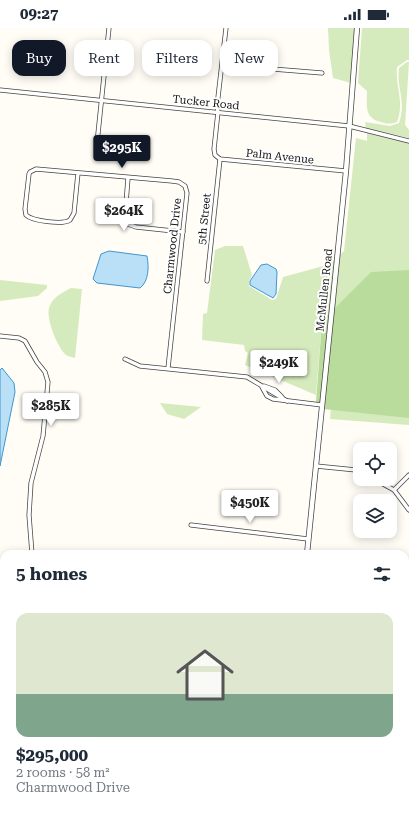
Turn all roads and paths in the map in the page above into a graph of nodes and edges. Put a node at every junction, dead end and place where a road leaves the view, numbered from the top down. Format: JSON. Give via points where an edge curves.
{"nodes":[{"id":1,"x":109,"y":28,"type":"edge"},
{"id":2,"x":226,"y":28,"type":"edge"},
{"id":3,"x":357,"y":28,"type":"edge"},
{"id":4,"x":225,"y":40,"type":"edge"},
{"id":5,"x":278,"y":69,"type":"edge"},
{"id":6,"x":322,"y":73,"type":"dead end"},
{"id":7,"x":221,"y":76,"type":"edge"},
{"id":8,"x":0,"y":90,"type":"edge"},
{"id":9,"x":101,"y":100,"type":"junction"},
{"id":10,"x":218,"y":112,"type":"junction"},
{"id":11,"x":350,"y":126,"type":"junction"},
{"id":12,"x":409,"y":141,"type":"edge"},
{"id":13,"x":97,"y":143,"type":"dead end"},
{"id":14,"x":220,"y":159,"type":"junction"},
{"id":15,"x":346,"y":171,"type":"junction"},
{"id":16,"x":78,"y":173,"type":"junction"},
{"id":17,"x":128,"y":178,"type":"junction"},
{"id":18,"x":183,"y":232,"type":"junction"},
{"id":19,"x":207,"y":281,"type":"dead end"},
{"id":20,"x":0,"y":336,"type":"edge"},
{"id":21,"x":125,"y":359,"type":"dead end"},
{"id":22,"x":168,"y":368,"type":"junction"},
{"id":23,"x":262,"y":386,"type":"junction"},
{"id":24,"x":287,"y":401,"type":"junction"},
{"id":25,"x":322,"y":405,"type":"junction"},
{"id":26,"x":316,"y":466,"type":"junction"},
{"id":27,"x":353,"y":470,"type":"edge"},
{"id":28,"x":409,"y":475,"type":"edge"},
{"id":29,"x":387,"y":486,"type":"edge"},
{"id":30,"x":394,"y":490,"type":"junction"},
{"id":31,"x":409,"y":510,"type":"edge"},
{"id":32,"x":191,"y":525,"type":"dead end"},
{"id":33,"x":308,"y":538,"type":"junction"},
{"id":34,"x":32,"y":550,"type":"edge"},
{"id":35,"x":307,"y":550,"type":"edge"}],
"edges":[{"from":1,"to":9,"type":"street"},
{"from":2,"to":4,"type":"street"},
{"from":3,"to":11,"type":"street","name":"McMullen Road"},
{"from":5,"to":6,"type":"street"},
{"from":7,"to":10,"type":"street"},
{"from":8,"to":9,"type":"street","name":"Tucker Road"},
{"from":9,"to":10,"type":"street","name":"Tucker Road"},
{"from":9,"to":13,"type":"street"},
{"from":10,"to":11,"type":"street","name":"Tucker Road"},
{"from":10,"to":14,"type":"street","via":[[214,149],[215,155]]},
{"from":11,"to":12,"type":"street","name":"Tucker Road"},
{"from":11,"to":15,"type":"street","name":"McMullen Road"},
{"from":14,"to":15,"type":"street","name":"Palm Avenue"},
{"from":14,"to":19,"type":"street","name":"5th Street"},
{"from":15,"to":25,"type":"street","name":"McMullen Road"},
{"from":16,"to":16,"type":"street","name":"Charmwood Drive","via":[[39,168],[30,172],[26,215],[35,220],[68,222],[74,213]]},
{"from":16,"to":17,"type":"street","name":"Charmwood Drive"},
{"from":17,"to":18,"type":"street","via":[[125,223],[136,227]]},
{"from":17,"to":18,"type":"street","name":"Charmwood Drive","via":[[179,182],[185,186],[187,193]]},
{"from":18,"to":22,"type":"street","name":"Charmwood Drive"},
{"from":20,"to":34,"type":"street","via":[[24,341],[47,376],[43,436],[30,489]]},
{"from":21,"to":22,"type":"street","via":[[140,366]]},
{"from":22,"to":23,"type":"street","via":[[242,376]]},
{"from":23,"to":24,"type":"street","via":[[275,390]]},
{"from":23,"to":24,"type":"street","via":[[267,396]]},
{"from":24,"to":25,"type":"street"},
{"from":25,"to":26,"type":"street","name":"McMullen Road"},
{"from":26,"to":27,"type":"street"},
{"from":26,"to":33,"type":"street","name":"McMullen Road"},
{"from":28,"to":30,"type":"street"},
{"from":29,"to":30,"type":"street"},
{"from":30,"to":31,"type":"street"},
{"from":32,"to":33,"type":"street"},
{"from":33,"to":35,"type":"street","name":"McMullen Road"}]}
